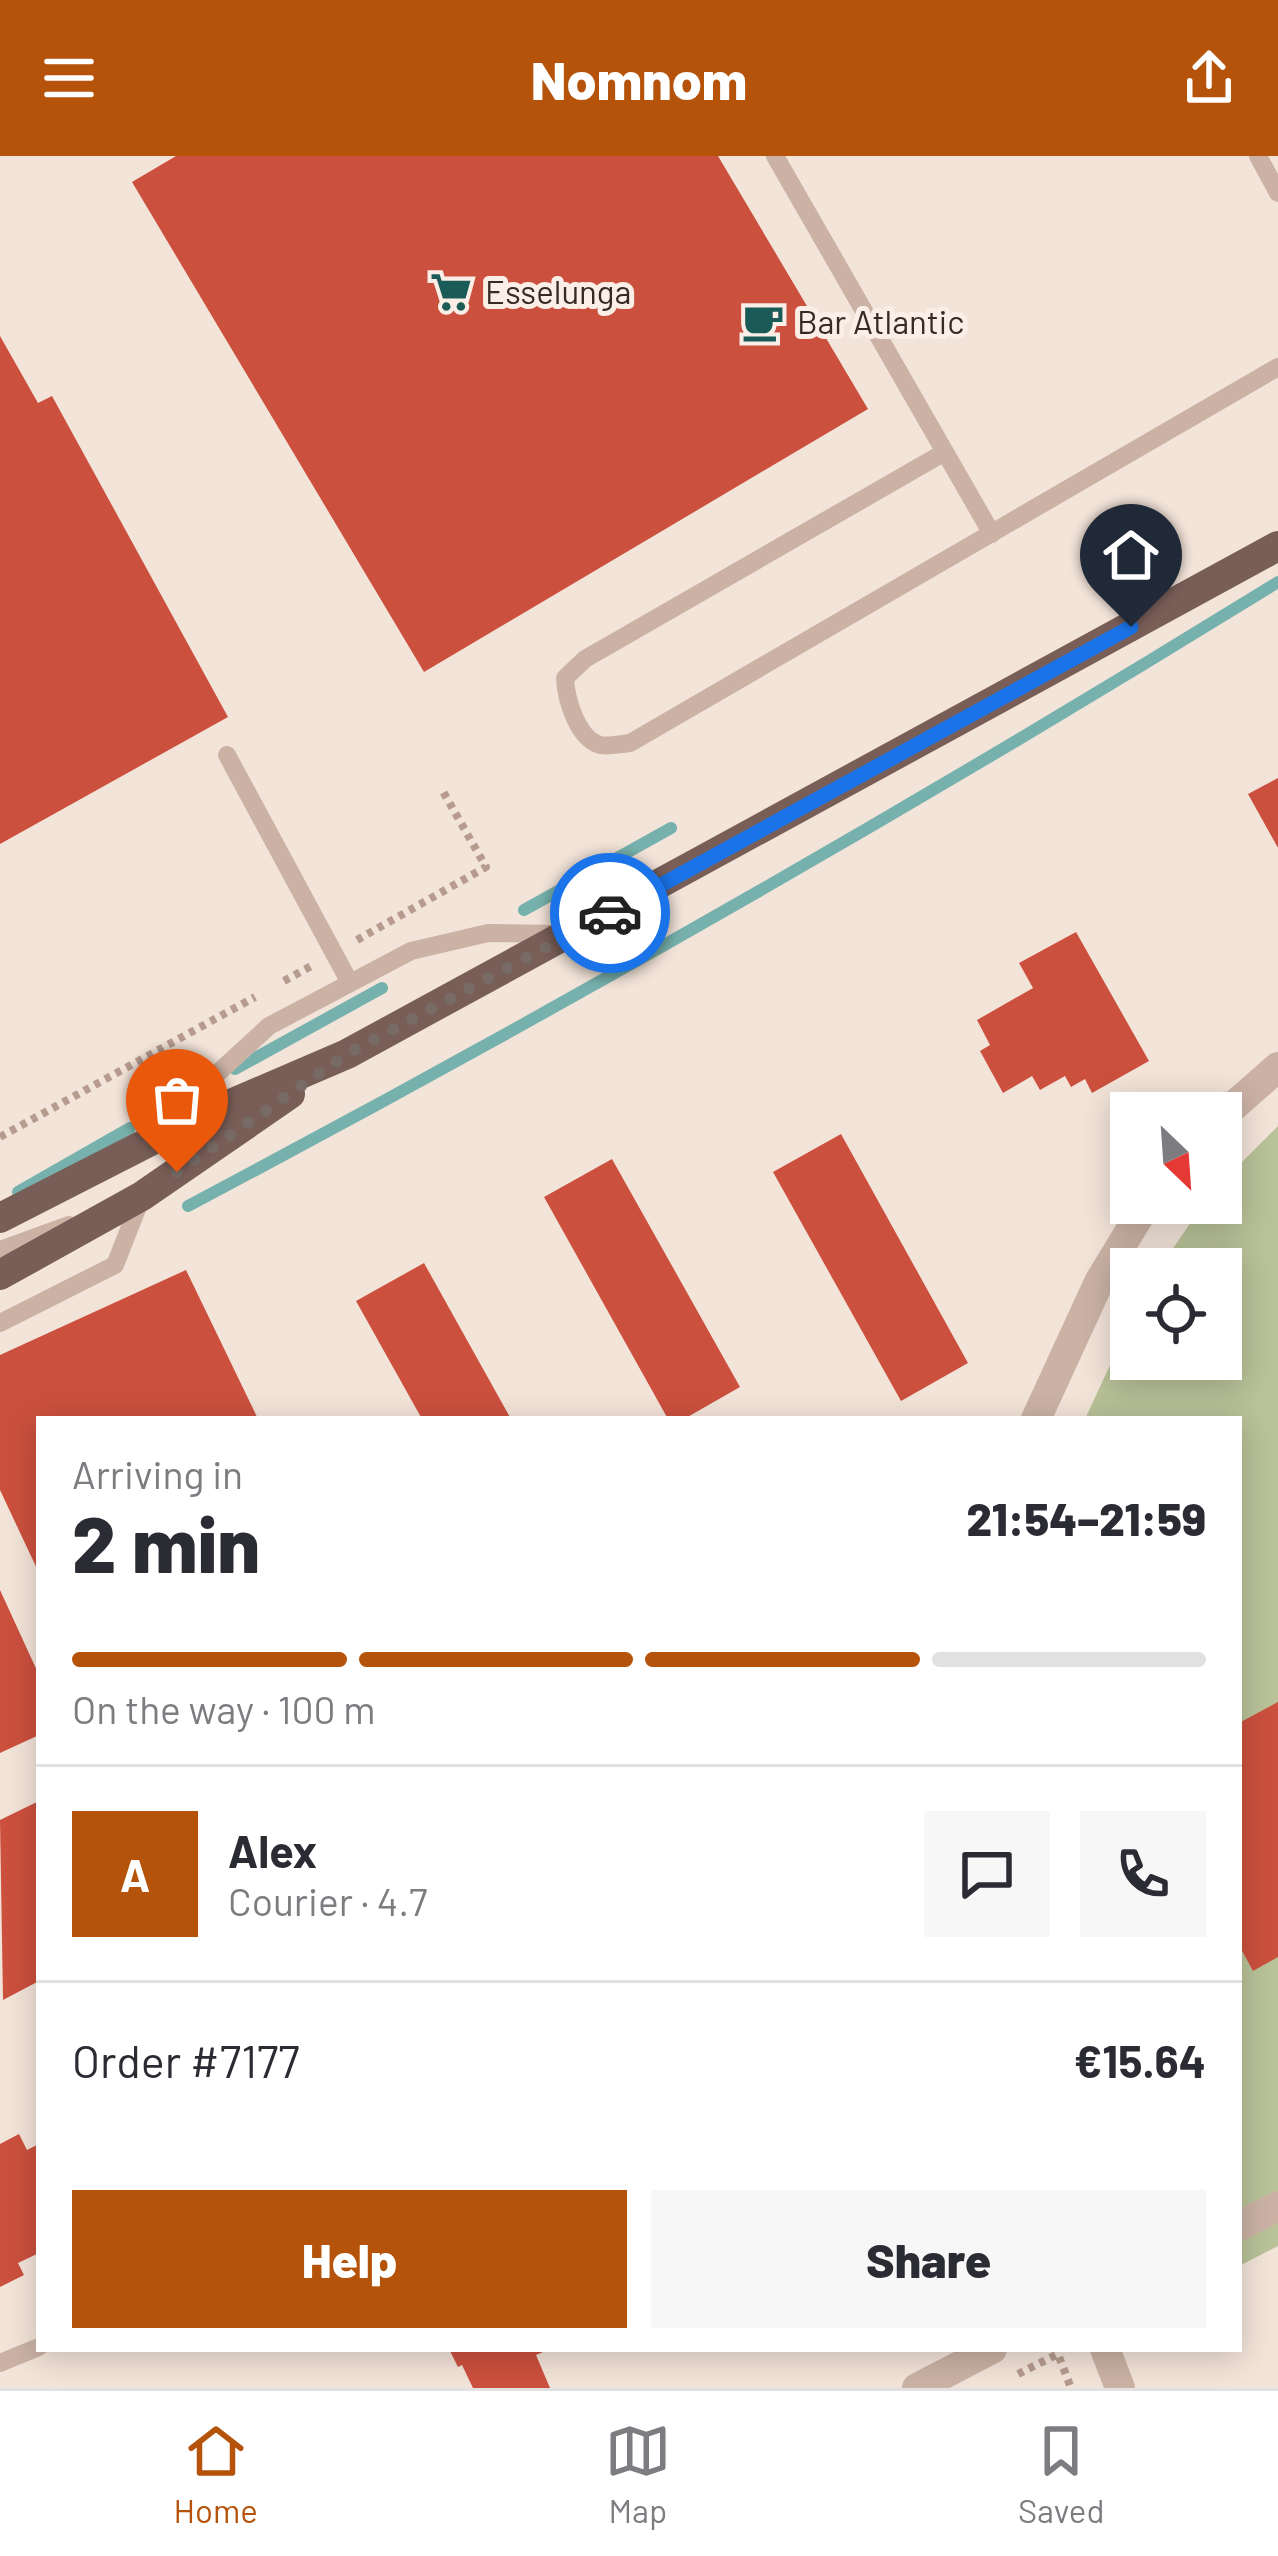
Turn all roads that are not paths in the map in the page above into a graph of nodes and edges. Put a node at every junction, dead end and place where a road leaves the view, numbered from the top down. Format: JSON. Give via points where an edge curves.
{"nodes":[{"id":1,"x":776,"y":156,"type":"edge"},
{"id":2,"x":1258,"y":156,"type":"edge"},
{"id":3,"x":1278,"y":193,"type":"edge"},
{"id":4,"x":1278,"y":368,"type":"edge"},
{"id":5,"x":945,"y":452,"type":"junction"},
{"id":6,"x":992,"y":534,"type":"junction"},
{"id":7,"x":1278,"y":546,"type":"edge"},
{"id":8,"x":227,"y":755,"type":"dead end"},
{"id":9,"x":570,"y":934,"type":"junction"},
{"id":10,"x":350,"y":983,"type":"junction"},
{"id":11,"x":347,"y":1054,"type":"junction"},
{"id":12,"x":1278,"y":1067,"type":"edge"},
{"id":13,"x":1242,"y":1099,"type":"edge"},
{"id":14,"x":182,"y":1125,"type":"junction"},
{"id":15,"x":0,"y":1196,"type":"edge"},
{"id":16,"x":142,"y":1196,"type":"junction"},
{"id":17,"x":36,"y":1199,"type":"junction"},
{"id":18,"x":109,"y":1215,"type":"junction"},
{"id":19,"x":0,"y":1218,"type":"edge"},
{"id":20,"x":1134,"y":1224,"type":"edge"},
{"id":21,"x":0,"y":1250,"type":"edge"},
{"id":22,"x":0,"y":1275,"type":"edge"},
{"id":23,"x":0,"y":1323,"type":"edge"},
{"id":24,"x":1037,"y":1416,"type":"edge"},
{"id":25,"x":1278,"y":2206,"type":"edge"},
{"id":26,"x":1242,"y":2224,"type":"edge"},
{"id":27,"x":36,"y":2348,"type":"edge"},
{"id":28,"x":986,"y":2352,"type":"edge"},
{"id":29,"x":1106,"y":2352,"type":"edge"},
{"id":30,"x":0,"y":2363,"type":"edge"},
{"id":31,"x":917,"y":2388,"type":"edge"},
{"id":32,"x":1120,"y":2388,"type":"edge"}],
"edges":[{"from":1,"to":5,"type":"lane"},
{"from":2,"to":3,"type":"lane"},
{"from":4,"to":6,"type":"lane"},
{"from":5,"to":6,"type":"lane"},
{"from":5,"to":6,"type":"lane","via":[[585,659],[566,678],[566,696],[587,738],[603,746],[629,743]]},
{"from":7,"to":9,"type":"main road"},
{"from":8,"to":10,"type":"lane"},
{"from":9,"to":10,"type":"lane","via":[[448,940]]},
{"from":9,"to":11,"type":"main road"},
{"from":10,"to":14,"type":"lane","via":[[269,1026],[207,1083]]},
{"from":11,"to":14,"type":"main road"},
{"from":11,"to":16,"type":"main road"},
{"from":12,"to":13,"type":"street"},
{"from":14,"to":17,"type":"main road"},
{"from":15,"to":17,"type":"lane"},
{"from":16,"to":18,"type":"main road"},
{"from":16,"to":23,"type":"lane","via":[[116,1265]]},
{"from":17,"to":19,"type":"main road"},
{"from":18,"to":21,"type":"lane"},
{"from":18,"to":22,"type":"main road"},
{"from":20,"to":24,"type":"street"},
{"from":25,"to":26,"type":"street"},
{"from":27,"to":30,"type":"lane"},
{"from":28,"to":31,"type":"street"},
{"from":29,"to":32,"type":"street"}]}
